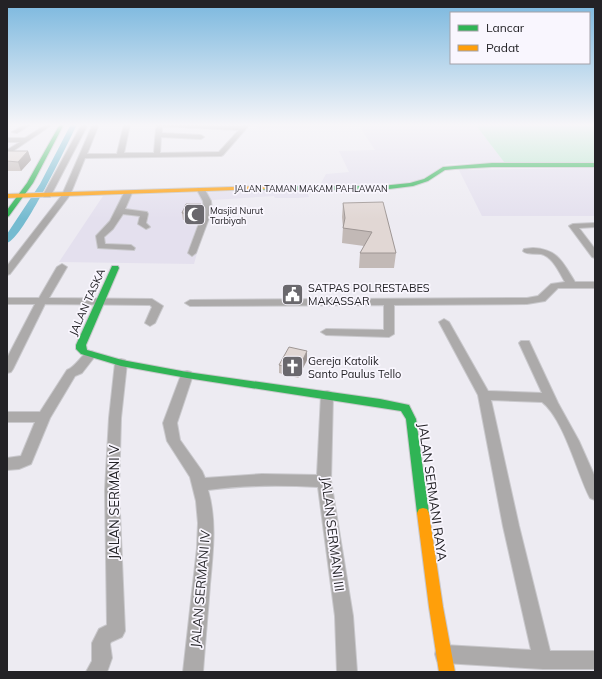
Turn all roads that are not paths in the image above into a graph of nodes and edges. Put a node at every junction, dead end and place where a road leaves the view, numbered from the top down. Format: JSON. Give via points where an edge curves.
{"nodes":[{"id":1,"x":45,"y":156,"type":"edge"},
{"id":2,"x":67,"y":156,"type":"edge"},
{"id":3,"x":82,"y":156,"type":"joint"},
{"id":4,"x":120,"y":156,"type":"joint"},
{"id":5,"x":132,"y":156,"type":"edge"},
{"id":6,"x":595,"y":165,"type":"edge"},
{"id":7,"x":202,"y":190,"type":"junction"},
{"id":8,"x":128,"y":194,"type":"junction"},
{"id":9,"x":25,"y":195,"type":"junction"},
{"id":10,"x":46,"y":195,"type":"junction"},
{"id":11,"x":66,"y":195,"type":"junction"},
{"id":12,"x":7,"y":196,"type":"edge"},
{"id":13,"x":7,"y":200,"type":"edge"},
{"id":14,"x":121,"y":210,"type":"junction"},
{"id":15,"x":10,"y":212,"type":"edge"},
{"id":16,"x":595,"y":225,"type":"edge"},
{"id":17,"x":146,"y":228,"type":"dead end"},
{"id":18,"x":131,"y":248,"type":"dead end"},
{"id":19,"x":527,"y":251,"type":"dead end"},
{"id":20,"x":192,"y":254,"type":"dead end"},
{"id":21,"x":595,"y":255,"type":"edge"},
{"id":22,"x":62,"y":267,"type":"dead end"},
{"id":23,"x":115,"y":268,"type":"dead end"},
{"id":24,"x":7,"y":272,"type":"edge"},
{"id":25,"x":571,"y":284,"type":"junction"},
{"id":26,"x":595,"y":285,"type":"edge"},
{"id":27,"x":7,"y":301,"type":"edge"},
{"id":28,"x":42,"y":301,"type":"junction"},
{"id":29,"x":99,"y":301,"type":"junction"},
{"id":30,"x":389,"y":302,"type":"junction"},
{"id":31,"x":190,"y":303,"type":"dead end"},
{"id":32,"x":444,"y":322,"type":"dead end"},
{"id":33,"x":150,"y":323,"type":"dead end"},
{"id":34,"x":326,"y":332,"type":"dead end"},
{"id":35,"x":525,"y":343,"type":"dead end"},
{"id":36,"x":90,"y":355,"type":"junction"},
{"id":37,"x":121,"y":363,"type":"junction"},
{"id":38,"x":7,"y":369,"type":"edge"},
{"id":39,"x":187,"y":375,"type":"junction"},
{"id":40,"x":327,"y":395,"type":"junction"},
{"id":41,"x":484,"y":395,"type":"junction"},
{"id":42,"x":548,"y":400,"type":"junction"},
{"id":43,"x":7,"y":417,"type":"edge"},
{"id":44,"x":44,"y":417,"type":"junction"},
{"id":45,"x":7,"y":464,"type":"edge"},
{"id":46,"x":324,"y":481,"type":"junction"},
{"id":47,"x":200,"y":485,"type":"junction"},
{"id":48,"x":595,"y":494,"type":"edge"},
{"id":49,"x":444,"y":654,"type":"junction"},
{"id":50,"x":543,"y":660,"type":"junction"},
{"id":51,"x":595,"y":660,"type":"edge"},
{"id":52,"x":96,"y":672,"type":"edge"},
{"id":53,"x":193,"y":672,"type":"edge"},
{"id":54,"x":347,"y":672,"type":"edge"},
{"id":55,"x":447,"y":672,"type":"edge"}],
"edges":[{"from":1,"to":9,"type":"main road"},
{"from":2,"to":10,"type":"street"},
{"from":3,"to":4,"type":"street"},
{"from":3,"to":11,"type":"street"},
{"from":4,"to":5,"type":"street"},
{"from":6,"to":7,"type":"main road","name":"JALAN TAMAN MAKAM PAHLAWAN","via":[[455,167],[443,169],[418,183],[393,188]]},
{"from":7,"to":8,"type":"main road","name":"JALAN TAMAN MAKAM PAHLAWAN"},
{"from":7,"to":20,"type":"street","via":[[208,210]]},
{"from":8,"to":11,"type":"main road","name":"JALAN TAMAN MAKAM PAHLAWAN"},
{"from":8,"to":14,"type":"street"},
{"from":9,"to":10,"type":"main road","name":"JALAN TAMAN MAKAM PAHLAWAN"},
{"from":9,"to":12,"type":"main road","name":"JALAN TAMAN MAKAM PAHLAWAN"},
{"from":9,"to":15,"type":"main road"},
{"from":10,"to":11,"type":"main road","name":"JALAN TAMAN MAKAM PAHLAWAN"},
{"from":11,"to":24,"type":"street"},
{"from":13,"to":15,"type":"main road","via":[[12,204]]},
{"from":14,"to":17,"type":"street","via":[[144,214],[142,225]]},
{"from":14,"to":18,"type":"street","via":[[107,231],[100,236],[100,244],[107,247]]},
{"from":16,"to":21,"type":"street","via":[[573,226]]},
{"from":19,"to":25,"type":"street","via":[[544,252],[549,255]]},
{"from":22,"to":28,"type":"street"},
{"from":23,"to":29,"type":"main road","name":"JALAN TASKA"},
{"from":25,"to":26,"type":"street"},
{"from":25,"to":30,"type":"street","via":[[554,286],[545,297],[536,300]]},
{"from":27,"to":28,"type":"street"},
{"from":28,"to":29,"type":"street"},
{"from":28,"to":38,"type":"street"},
{"from":29,"to":33,"type":"street","via":[[155,303],[158,306]]},
{"from":29,"to":36,"type":"main road","name":"JALAN TASKA","via":[[81,346],[82,351]]},
{"from":30,"to":31,"type":"street"},
{"from":30,"to":34,"type":"street","via":[[389,334]]},
{"from":32,"to":41,"type":"street"},
{"from":35,"to":42,"type":"street"},
{"from":36,"to":37,"type":"main road","name":"JALAN SERMANI RAYA"},
{"from":36,"to":44,"type":"street","via":[[78,370],[71,373]]},
{"from":37,"to":39,"type":"main road","name":"JALAN SERMANI RAYA"},
{"from":37,"to":52,"type":"street","name":"JALAN SERMANI V","via":[[115,418],[112,490],[116,631],[105,634],[101,643],[101,667]]},
{"from":39,"to":40,"type":"main road","name":"JALAN SERMANI RAYA"},
{"from":39,"to":47,"type":"street","name":"JALAN SERMANI IV","via":[[171,415],[170,430]]},
{"from":40,"to":46,"type":"street","name":"JALAN SERMANI III"},
{"from":40,"to":49,"type":"main road","name":"JALAN SERMANI RAYA","via":[[397,406],[405,408],[409,414]]},
{"from":41,"to":42,"type":"street"},
{"from":41,"to":50,"type":"street"},
{"from":42,"to":48,"type":"street","via":[[566,426]]},
{"from":43,"to":44,"type":"street"},
{"from":44,"to":45,"type":"street","via":[[26,460]]},
{"from":46,"to":47,"type":"street","via":[[236,480]]},
{"from":46,"to":54,"type":"street","name":"JALAN SERMANI III","via":[[344,616]]},
{"from":47,"to":53,"type":"street","name":"JALAN SERMANI IV","via":[[206,523]]},
{"from":49,"to":50,"type":"street"},
{"from":49,"to":55,"type":"main road","name":"JALAN SERMANI RAYA"},
{"from":50,"to":51,"type":"street"}]}
